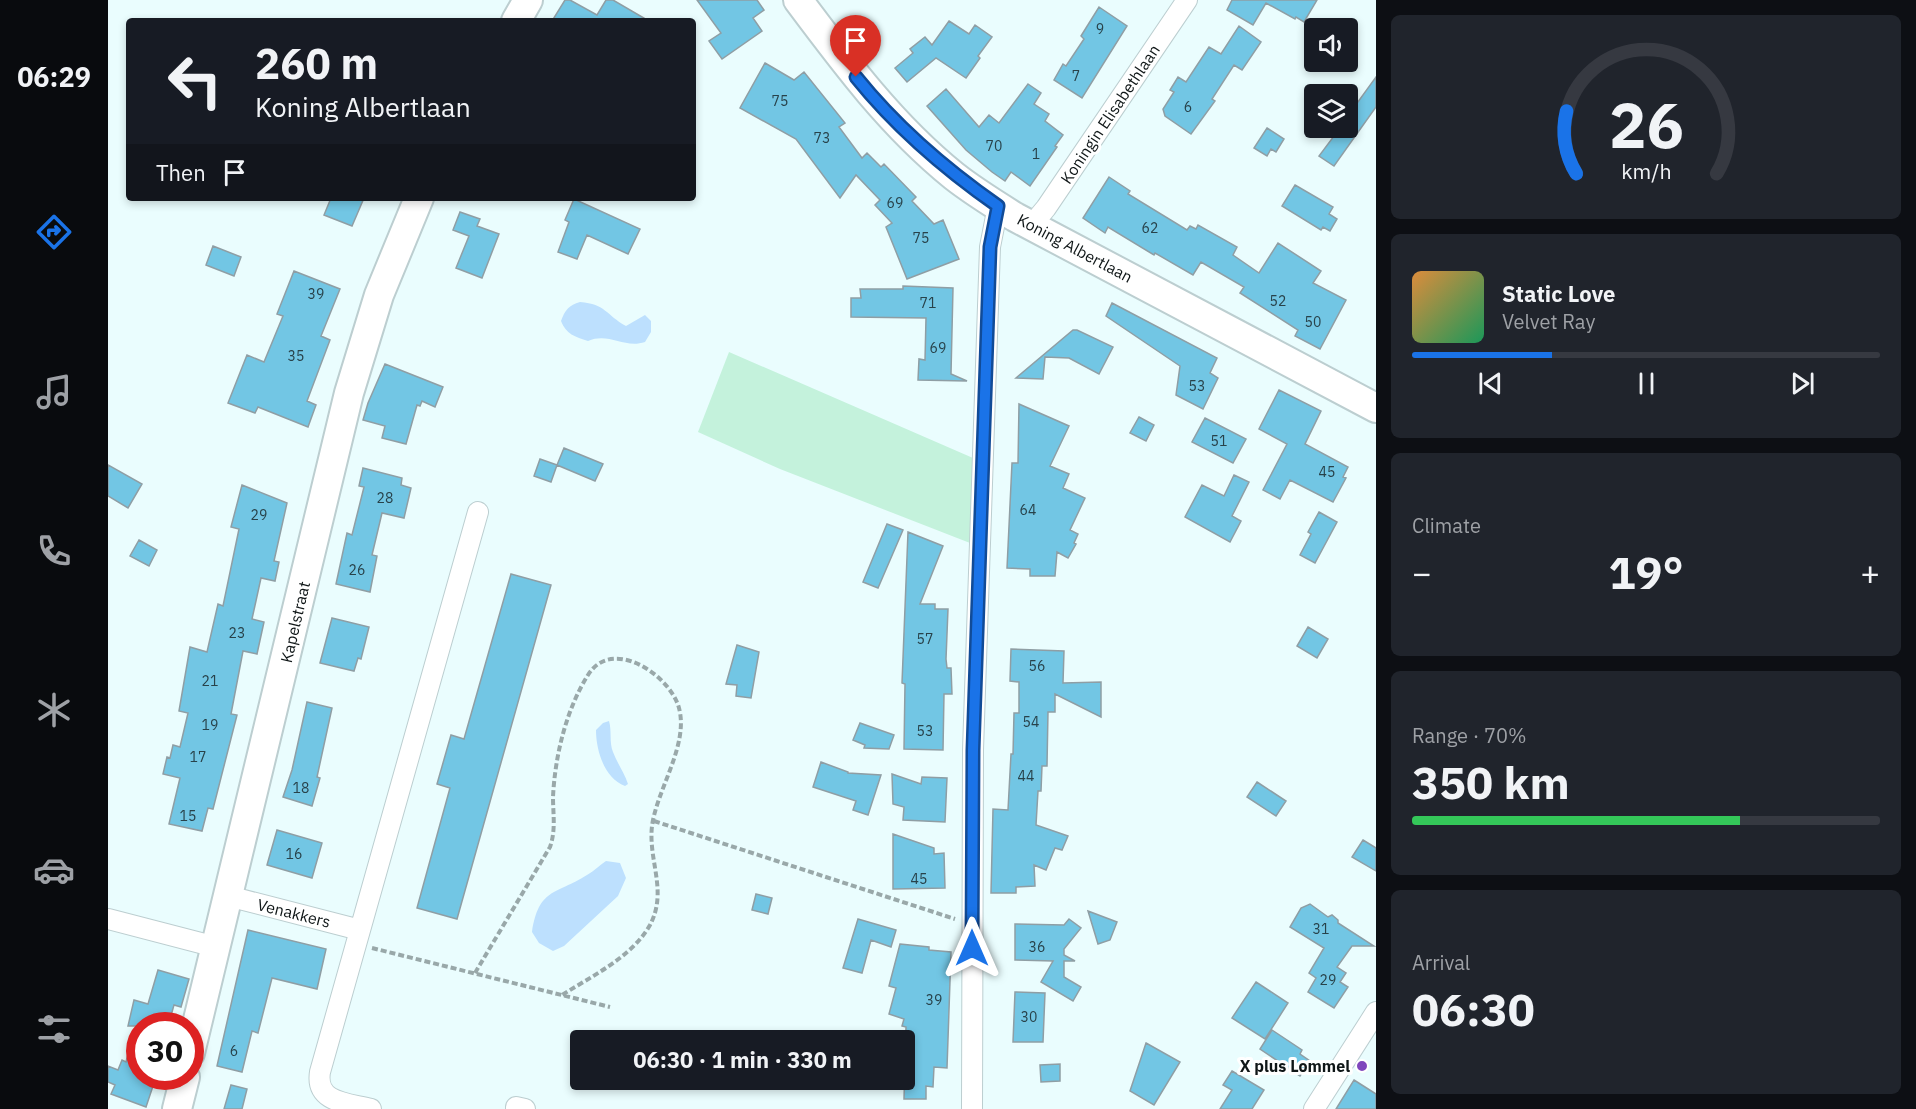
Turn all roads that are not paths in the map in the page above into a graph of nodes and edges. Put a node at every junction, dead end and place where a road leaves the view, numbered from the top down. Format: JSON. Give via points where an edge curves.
{"nodes":[{"id":1,"x":528,"y":0,"type":"edge"},
{"id":2,"x":798,"y":0,"type":"edge"},
{"id":3,"x":1187,"y":0,"type":"edge"},
{"id":4,"x":518,"y":18,"type":"edge"},
{"id":5,"x":418,"y":201,"type":"edge"},
{"id":6,"x":998,"y":206,"type":"junction"},
{"id":7,"x":1031,"y":226,"type":"junction"},
{"id":8,"x":1376,"y":408,"type":"edge"},
{"id":9,"x":478,"y":512,"type":"dead end"},
{"id":10,"x":228,"y":896,"type":"junction"},
{"id":11,"x":108,"y":919,"type":"edge"},
{"id":12,"x":358,"y":937,"type":"junction"},
{"id":13,"x":216,"y":947,"type":"junction"},
{"id":14,"x":200,"y":1012,"type":"edge"},
{"id":15,"x":1376,"y":1012,"type":"edge"},
{"id":16,"x":182,"y":1090,"type":"edge"},
{"id":17,"x":177,"y":1109,"type":"edge"},
{"id":18,"x":371,"y":1109,"type":"edge"},
{"id":19,"x":516,"y":1109,"type":"edge"},
{"id":20,"x":525,"y":1109,"type":"edge"},
{"id":21,"x":972,"y":1109,"type":"edge"},
{"id":22,"x":1314,"y":1109,"type":"edge"}],
"edges":[{"from":1,"to":4,"type":"main road"},
{"from":2,"to":6,"type":"main road","name":"Koning Albertlaan","via":[[867,91],[898,124],[955,176]]},
{"from":3,"to":7,"type":"street","name":"Koningin Elisabethlaan"},
{"from":5,"to":10,"type":"main road","name":"Kapelstraat","via":[[358,358]]},
{"from":6,"to":7,"type":"main road","name":"Koning Albertlaan"},
{"from":6,"to":21,"type":"street","via":[[989,259],[973,738]]},
{"from":7,"to":8,"type":"main road","name":"Koning Albertlaan"},
{"from":9,"to":12,"type":"street"},
{"from":10,"to":12,"type":"street","name":"Venakkers"},
{"from":10,"to":13,"type":"main road","name":"Kapelstraat"},
{"from":11,"to":13,"type":"street"},
{"from":12,"to":18,"type":"street","via":[[318,1080],[330,1098]]},
{"from":13,"to":14,"type":"main road","name":"Kapelstraat"},
{"from":15,"to":22,"type":"street"},
{"from":16,"to":17,"type":"main road"},
{"from":19,"to":20,"type":"street"}]}
